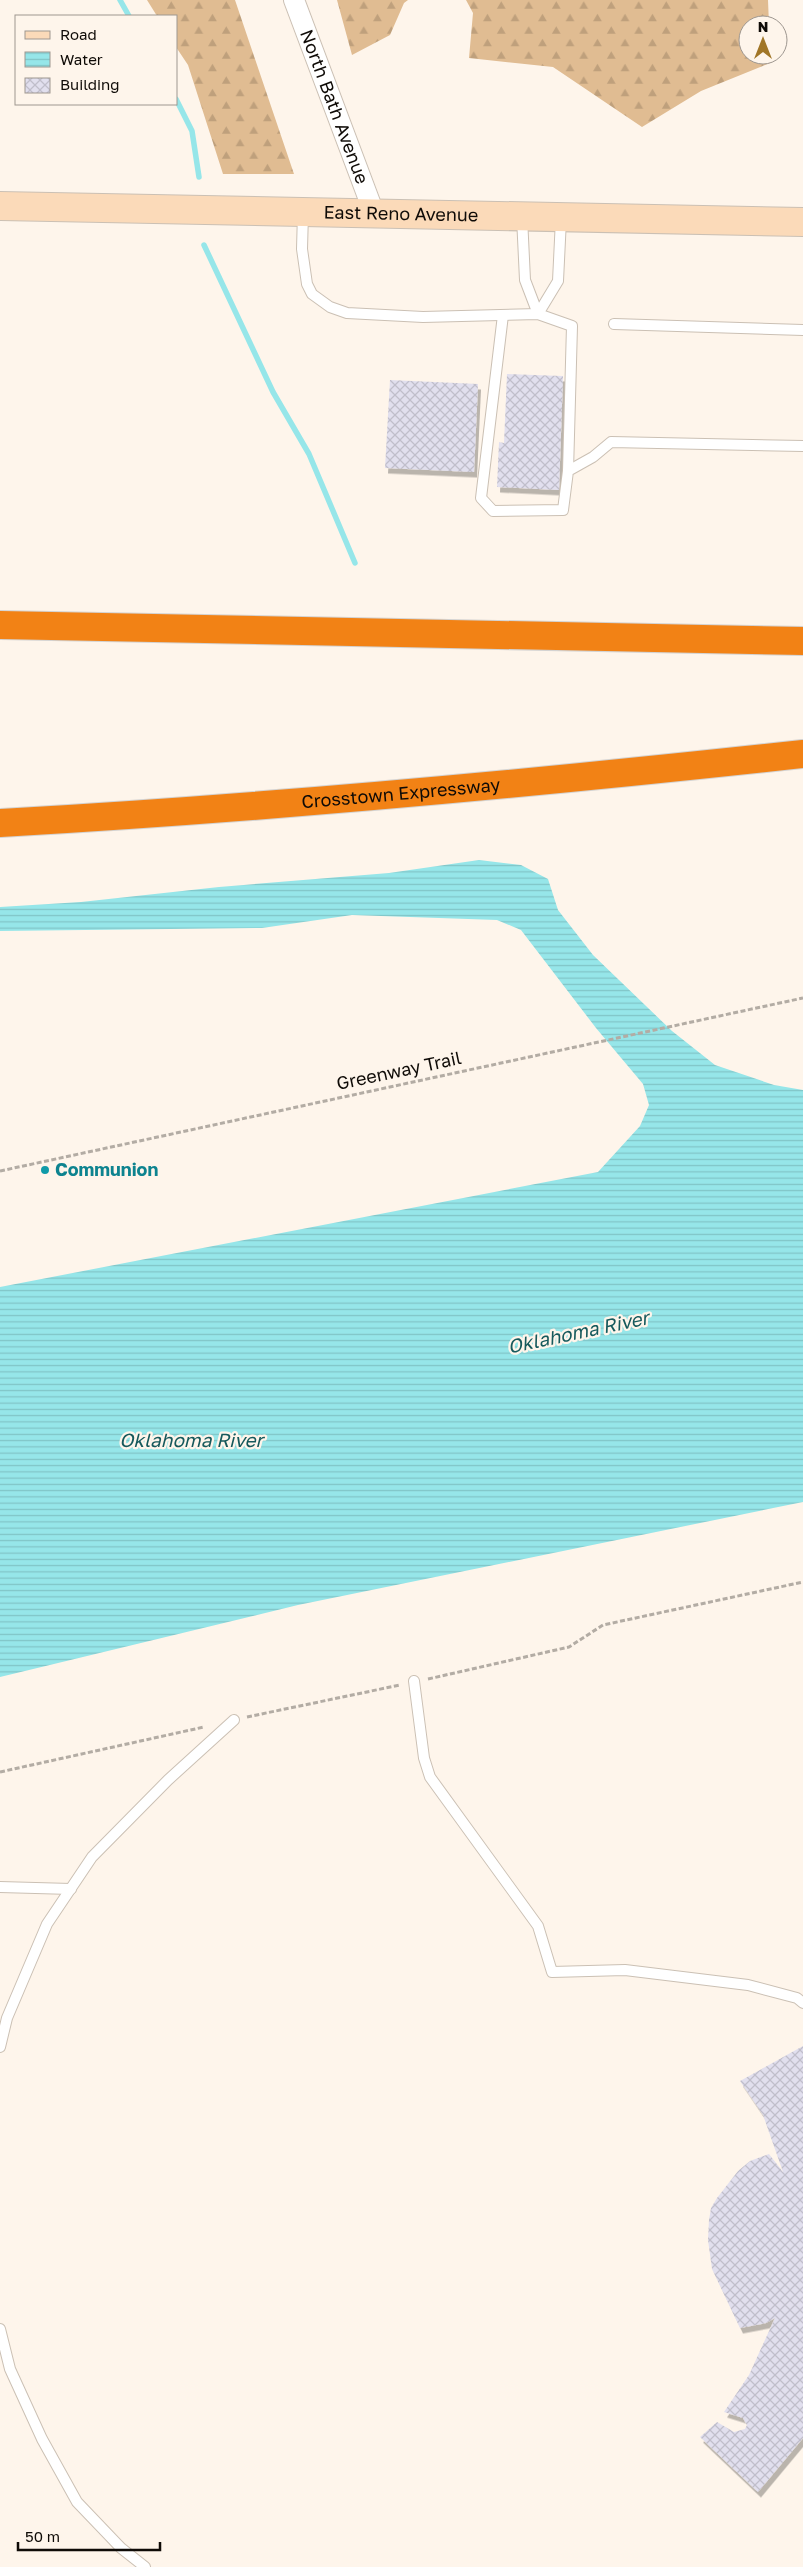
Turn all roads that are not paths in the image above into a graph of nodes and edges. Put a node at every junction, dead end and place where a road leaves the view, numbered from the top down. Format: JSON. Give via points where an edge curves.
{"nodes":[{"id":1,"x":294,"y":0,"type":"edge"},
{"id":2,"x":0,"y":206,"type":"edge"},
{"id":3,"x":303,"y":212,"type":"junction"},
{"id":4,"x":374,"y":213,"type":"junction"},
{"id":5,"x":522,"y":216,"type":"junction"},
{"id":6,"x":561,"y":217,"type":"junction"},
{"id":7,"x":803,"y":222,"type":"edge"},
{"id":8,"x":538,"y":314,"type":"junction"},
{"id":9,"x":500,"y":316,"type":"junction"},
{"id":10,"x":614,"y":324,"type":"dead end"},
{"id":11,"x":803,"y":330,"type":"edge"},
{"id":12,"x":803,"y":446,"type":"edge"},
{"id":13,"x":568,"y":471,"type":"junction"},
{"id":14,"x":0,"y":625,"type":"edge"},
{"id":15,"x":803,"y":641,"type":"edge"},
{"id":16,"x":803,"y":754,"type":"edge"},
{"id":17,"x":0,"y":823,"type":"edge"},
{"id":18,"x":414,"y":1681,"type":"dead end"},
{"id":19,"x":234,"y":1720,"type":"dead end"},
{"id":20,"x":0,"y":1887,"type":"edge"},
{"id":21,"x":71,"y":1889,"type":"junction"},
{"id":22,"x":803,"y":2003,"type":"edge"},
{"id":23,"x":0,"y":2047,"type":"edge"},
{"id":24,"x":0,"y":2329,"type":"edge"},
{"id":25,"x":145,"y":2567,"type":"edge"}],
"edges":[{"from":1,"to":4,"type":"street","name":"North Bath Avenue"},
{"from":2,"to":3,"type":"main road","name":"East Reno Avenue"},
{"from":3,"to":4,"type":"main road","name":"East Reno Avenue"},
{"from":3,"to":9,"type":"lane","via":[[302,249],[307,284],[312,294],[330,307],[347,313],[423,317]]},
{"from":4,"to":5,"type":"main road","name":"East Reno Avenue"},
{"from":5,"to":6,"type":"main road","name":"East Reno Avenue"},
{"from":5,"to":8,"type":"lane","via":[[525,280]]},
{"from":6,"to":7,"type":"main road","name":"East Reno Avenue"},
{"from":6,"to":8,"type":"lane","via":[[558,281]]},
{"from":8,"to":9,"type":"lane"},
{"from":8,"to":13,"type":"lane","via":[[572,326]]},
{"from":9,"to":13,"type":"lane","via":[[481,498],[493,511],[563,510]]},
{"from":10,"to":11,"type":"lane"},
{"from":12,"to":13,"type":"lane","via":[[612,442]]},
{"from":14,"to":15,"type":"highway"},
{"from":16,"to":17,"type":"highway","name":"Crosstown Expressway","via":[[529,784]]},
{"from":18,"to":22,"type":"lane","via":[[424,1758],[430,1777],[538,1926],[552,1972],[625,1970],[748,1985],[796,1998]]},
{"from":19,"to":21,"type":"lane","via":[[168,1780],[92,1857]]},
{"from":20,"to":21,"type":"lane"},
{"from":21,"to":23,"type":"lane","via":[[47,1924],[7,2018]]},
{"from":24,"to":25,"type":"lane","via":[[10,2369],[42,2439],[78,2502],[121,2548]]}]}
